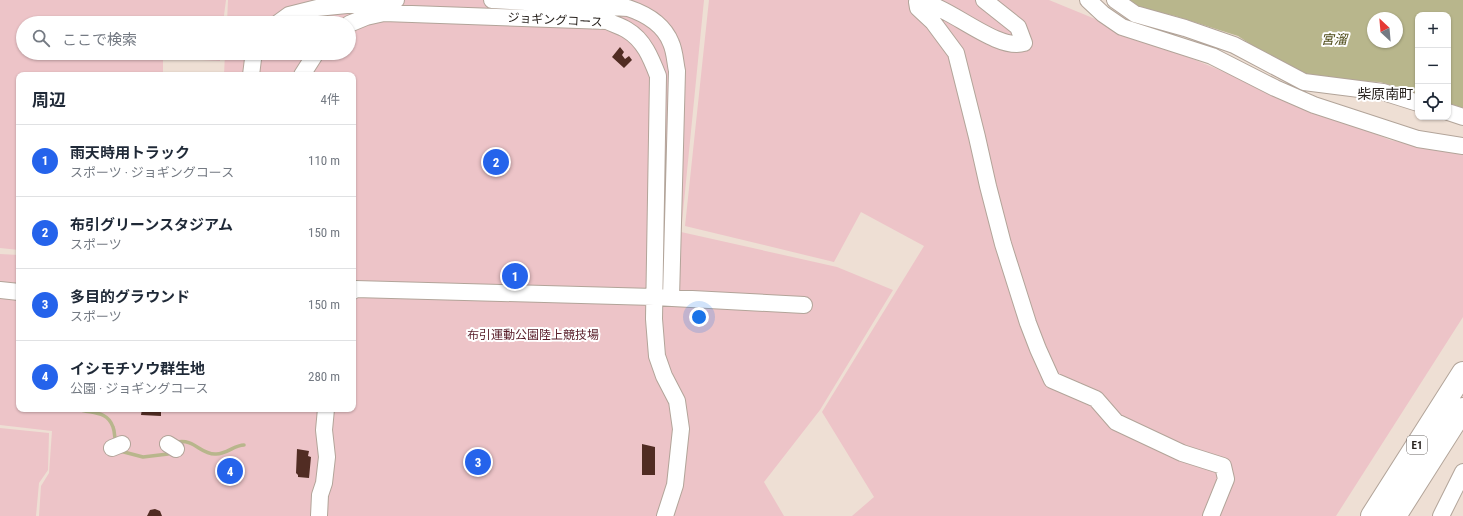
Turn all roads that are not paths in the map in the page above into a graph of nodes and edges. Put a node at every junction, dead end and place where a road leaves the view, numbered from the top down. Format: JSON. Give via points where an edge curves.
{"nodes":[{"id":1,"x":396,"y":0,"type":"edge"},
{"id":2,"x":492,"y":0,"type":"edge"},
{"id":3,"x":984,"y":0,"type":"edge"},
{"id":4,"x":1088,"y":0,"type":"edge"},
{"id":5,"x":1115,"y":0,"type":"edge"},
{"id":6,"x":288,"y":16,"type":"edge"},
{"id":7,"x":356,"y":21,"type":"edge"},
{"id":8,"x":253,"y":60,"type":"edge"},
{"id":9,"x":312,"y":60,"type":"edge"},
{"id":10,"x":251,"y":72,"type":"edge"},
{"id":11,"x":304,"y":72,"type":"edge"},
{"id":12,"x":1415,"y":102,"type":"edge"},
{"id":13,"x":1451,"y":113,"type":"edge"},
{"id":14,"x":1463,"y":117,"type":"edge"},
{"id":15,"x":1463,"y":146,"type":"edge"},
{"id":16,"x":356,"y":289,"type":"edge"},
{"id":17,"x":0,"y":290,"type":"edge"},
{"id":18,"x":16,"y":292,"type":"edge"},
{"id":19,"x":654,"y":297,"type":"junction"},
{"id":20,"x":671,"y":298,"type":"junction"},
{"id":21,"x":804,"y":305,"type":"dead end"},
{"id":22,"x":1463,"y":373,"type":"edge"},
{"id":23,"x":1463,"y":409,"type":"edge"},
{"id":24,"x":326,"y":412,"type":"edge"},
{"id":25,"x":1463,"y":472,"type":"edge"},
{"id":26,"x":1443,"y":513,"type":"edge"},
{"id":27,"x":319,"y":516,"type":"edge"},
{"id":28,"x":665,"y":516,"type":"edge"},
{"id":29,"x":1211,"y":516,"type":"edge"},
{"id":30,"x":1372,"y":516,"type":"edge"},
{"id":31,"x":1395,"y":516,"type":"edge"}],
"edges":[{"from":1,"to":6,"type":"street","via":[[317,8]]},
{"from":2,"to":20,"type":"street","via":[[628,8],[644,14],[653,21],[671,43],[677,72]]},
{"from":3,"to":29,"type":"street","via":[[1018,27],[1024,43],[1017,46],[1003,42],[929,3],[917,2],[918,8],[933,22],[956,53],[1003,244],[1038,349],[1052,380],[1096,399],[1116,422],[1182,453],[1223,466],[1226,479]]},
{"from":4,"to":15,"type":"street","via":[[1122,27],[1212,56],[1314,105],[1418,139]]},
{"from":5,"to":12,"type":"street","via":[[1135,14],[1234,45],[1304,82],[1383,92]]},
{"from":7,"to":19,"type":"street","name":"ジョギングコース","via":[[384,13],[607,21],[626,29],[640,40],[658,76]]},
{"from":8,"to":10,"type":"street"},
{"from":9,"to":11,"type":"street"},
{"from":13,"to":14,"type":"street"},
{"from":16,"to":19,"type":"street"},
{"from":17,"to":18,"type":"street"},
{"from":19,"to":20,"type":"street"},
{"from":19,"to":28,"type":"street","name":"ジョギングコース","via":[[657,356],[677,401],[681,429],[675,485]]},
{"from":20,"to":21,"type":"street"},
{"from":22,"to":30,"type":"highway","number":"E1"},
{"from":23,"to":31,"type":"highway","number":"E1"},
{"from":24,"to":27,"type":"street","via":[[324,430],[327,457]]},
{"from":25,"to":26,"type":"street"}]}
